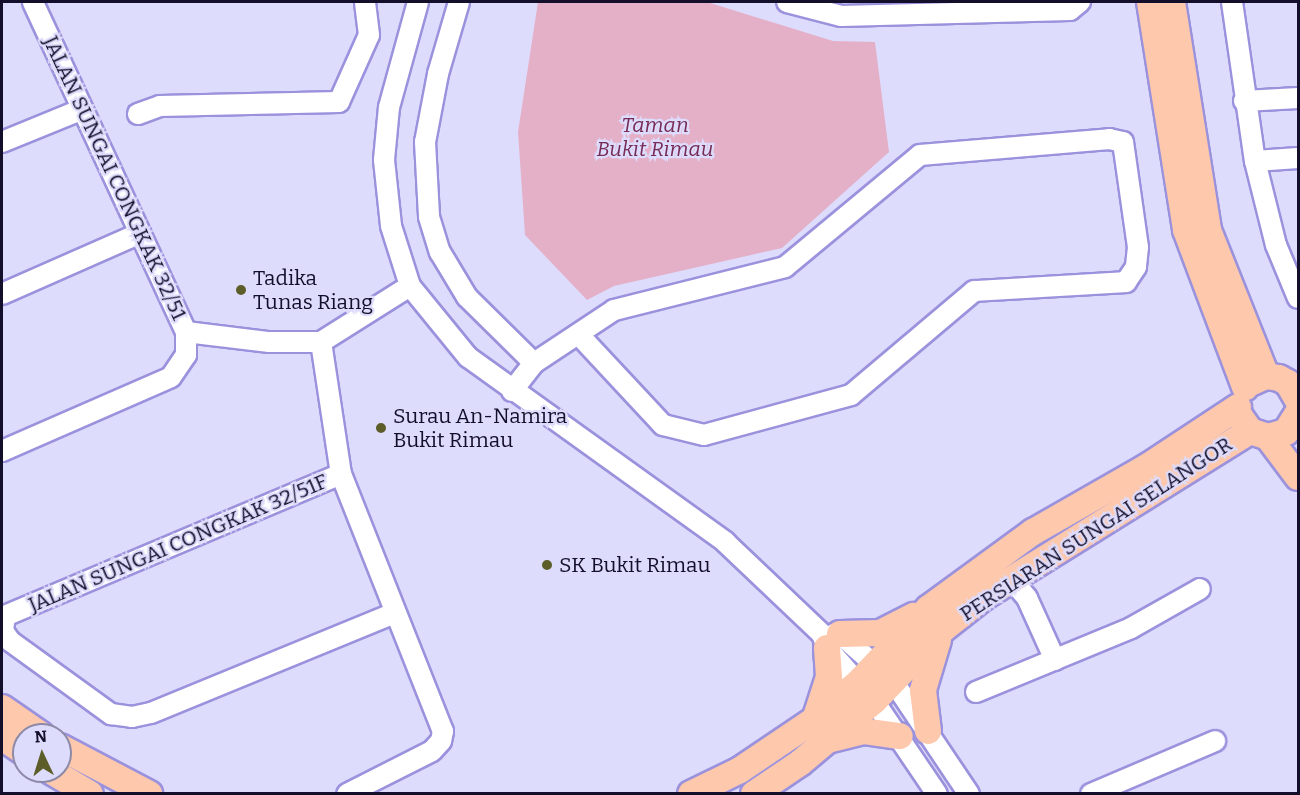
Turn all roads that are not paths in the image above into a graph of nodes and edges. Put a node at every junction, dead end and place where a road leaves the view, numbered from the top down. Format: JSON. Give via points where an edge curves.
{"nodes":[{"id":1,"x":33,"y":2,"type":"edge"},
{"id":2,"x":365,"y":2,"type":"edge"},
{"id":3,"x":418,"y":2,"type":"edge"},
{"id":4,"x":459,"y":2,"type":"edge"},
{"id":5,"x":787,"y":2,"type":"edge"},
{"id":6,"x":1080,"y":2,"type":"edge"},
{"id":7,"x":1150,"y":2,"type":"edge"},
{"id":8,"x":1172,"y":2,"type":"edge"},
{"id":9,"x":1232,"y":2,"type":"edge"},
{"id":10,"x":1299,"y":98,"type":"edge"},
{"id":11,"x":1244,"y":101,"type":"junction"},
{"id":12,"x":83,"y":109,"type":"junction"},
{"id":13,"x":138,"y":114,"type":"dead end"},
{"id":14,"x":2,"y":142,"type":"edge"},
{"id":15,"x":1299,"y":158,"type":"edge"},
{"id":16,"x":1255,"y":161,"type":"junction"},
{"id":17,"x":140,"y":233,"type":"junction"},
{"id":18,"x":410,"y":286,"type":"junction"},
{"id":19,"x":2,"y":294,"type":"edge"},
{"id":20,"x":1299,"y":298,"type":"edge"},
{"id":21,"x":186,"y":332,"type":"junction"},
{"id":22,"x":579,"y":335,"type":"junction"},
{"id":23,"x":321,"y":342,"type":"junction"},
{"id":24,"x":534,"y":363,"type":"junction"},
{"id":25,"x":1265,"y":385,"type":"edge"},
{"id":26,"x":512,"y":391,"type":"junction"},
{"id":27,"x":1299,"y":400,"type":"edge"},
{"id":28,"x":1297,"y":424,"type":"edge"},
{"id":29,"x":1259,"y":434,"type":"junction"},
{"id":30,"x":2,"y":451,"type":"edge"},
{"id":31,"x":341,"y":474,"type":"junction"},
{"id":32,"x":1299,"y":477,"type":"edge"},
{"id":33,"x":1012,"y":580,"type":"junction"},
{"id":34,"x":1200,"y":589,"type":"dead end"},
{"id":35,"x":395,"y":613,"type":"junction"},
{"id":36,"x":936,"y":619,"type":"junction"},
{"id":37,"x":830,"y":639,"type":"junction"},
{"id":38,"x":1055,"y":660,"type":"junction"},
{"id":39,"x":875,"y":682,"type":"junction"},
{"id":40,"x":976,"y":692,"type":"dead end"},
{"id":41,"x":2,"y":708,"type":"edge"},
{"id":42,"x":24,"y":723,"type":"edge"},
{"id":43,"x":820,"y":731,"type":"junction"},
{"id":44,"x":928,"y":731,"type":"junction"},
{"id":45,"x":900,"y":736,"type":"junction"},
{"id":46,"x":1215,"y":741,"type":"dead end"},
{"id":47,"x":72,"y":753,"type":"edge"},
{"id":48,"x":71,"y":783,"type":"edge"},
{"id":49,"x":90,"y":794,"type":"edge"},
{"id":50,"x":148,"y":794,"type":"edge"},
{"id":51,"x":347,"y":794,"type":"edge"},
{"id":52,"x":691,"y":794,"type":"edge"},
{"id":53,"x":754,"y":794,"type":"edge"},
{"id":54,"x":938,"y":794,"type":"edge"},
{"id":55,"x":969,"y":794,"type":"edge"},
{"id":56,"x":1091,"y":794,"type":"edge"}],
"edges":[{"from":1,"to":12,"type":"street","name":"JALAN SUNGAI CONGKAK 32/51"},
{"from":2,"to":13,"type":"street","via":[[369,35],[339,102],[160,106]]},
{"from":3,"to":18,"type":"street","via":[[389,107],[384,160],[391,226]]},
{"from":4,"to":24,"type":"street","via":[[438,75],[425,142],[429,217],[440,252],[467,297]]},
{"from":5,"to":6,"type":"street","via":[[841,16],[1070,10]]},
{"from":7,"to":25,"type":"main road","via":[[1186,230]]},
{"from":8,"to":25,"type":"main road","via":[[1208,230]]},
{"from":9,"to":11,"type":"street"},
{"from":10,"to":11,"type":"street"},
{"from":11,"to":16,"type":"street"},
{"from":12,"to":14,"type":"street"},
{"from":12,"to":17,"type":"street","name":"JALAN SUNGAI CONGKAK 32/51"},
{"from":15,"to":16,"type":"street"},
{"from":16,"to":20,"type":"street","via":[[1276,245]]},
{"from":17,"to":19,"type":"street"},
{"from":17,"to":21,"type":"street","name":"JALAN SUNGAI CONGKAK 32/51"},
{"from":18,"to":23,"type":"street"},
{"from":18,"to":26,"type":"street","via":[[468,357]]},
{"from":21,"to":23,"type":"street","name":"JALAN SUNGAI CONGKAK 32/51","via":[[269,342]]},
{"from":21,"to":30,"type":"street","via":[[186,355],[171,377]]},
{"from":22,"to":22,"type":"street","via":[[614,310],[784,267],[920,155],[1109,139],[1123,142],[1138,247],[1136,267],[1126,282],[974,291],[852,395],[704,435],[663,425]]},
{"from":22,"to":24,"type":"street"},
{"from":23,"to":31,"type":"street"},
{"from":24,"to":26,"type":"street"},
{"from":25,"to":27,"type":"main road","via":[[1288,383]]},
{"from":25,"to":29,"type":"main road"},
{"from":25,"to":36,"type":"main road","name":"PERSIARAN SUNGAI SELANGOR","via":[[1147,467],[1033,532]]},
{"from":26,"to":37,"type":"street","via":[[724,542]]},
{"from":28,"to":29,"type":"main road","name":"PERSIARAN SUNGAI SELANGOR","via":[[1277,436]]},
{"from":29,"to":32,"type":"main road"},
{"from":29,"to":33,"type":"main road","name":"PERSIARAN SUNGAI SELANGOR"},
{"from":31,"to":35,"type":"street"},
{"from":31,"to":35,"type":"street","name":"JALAN SUNGAI CONGKAK 32/51F","via":[[5,616],[3,631],[10,641],[111,714],[132,717],[151,714]]},
{"from":33,"to":36,"type":"main road","name":"PERSIARAN SUNGAI SELANGOR"},
{"from":33,"to":38,"type":"street","via":[[1027,597]]},
{"from":34,"to":38,"type":"street","via":[[1131,628]]},
{"from":35,"to":51,"type":"street","via":[[441,721],[441,741],[432,751]]},
{"from":36,"to":37,"type":"main road","via":[[880,633]]},
{"from":36,"to":39,"type":"main road","name":"PERSIARAN SUNGAI SELANGOR"},
{"from":36,"to":44,"type":"main road","via":[[923,690]]},
{"from":37,"to":39,"type":"street"},
{"from":37,"to":43,"type":"main road","via":[[829,677]]},
{"from":38,"to":40,"type":"street"},
{"from":39,"to":43,"type":"main road","name":"PERSIARAN SUNGAI SELANGOR"},
{"from":39,"to":44,"type":"street"},
{"from":39,"to":45,"type":"street"},
{"from":41,"to":42,"type":"main road"},
{"from":43,"to":45,"type":"main road"},
{"from":43,"to":52,"type":"main road","name":"PERSIARAN SUNGAI SELANGOR"},
{"from":43,"to":53,"type":"main road","name":"PERSIARAN SUNGAI SELANGOR"},
{"from":44,"to":55,"type":"street","via":[[944,762]]},
{"from":45,"to":54,"type":"street"},
{"from":46,"to":56,"type":"street"},
{"from":47,"to":50,"type":"main road"},
{"from":48,"to":49,"type":"main road"}]}
